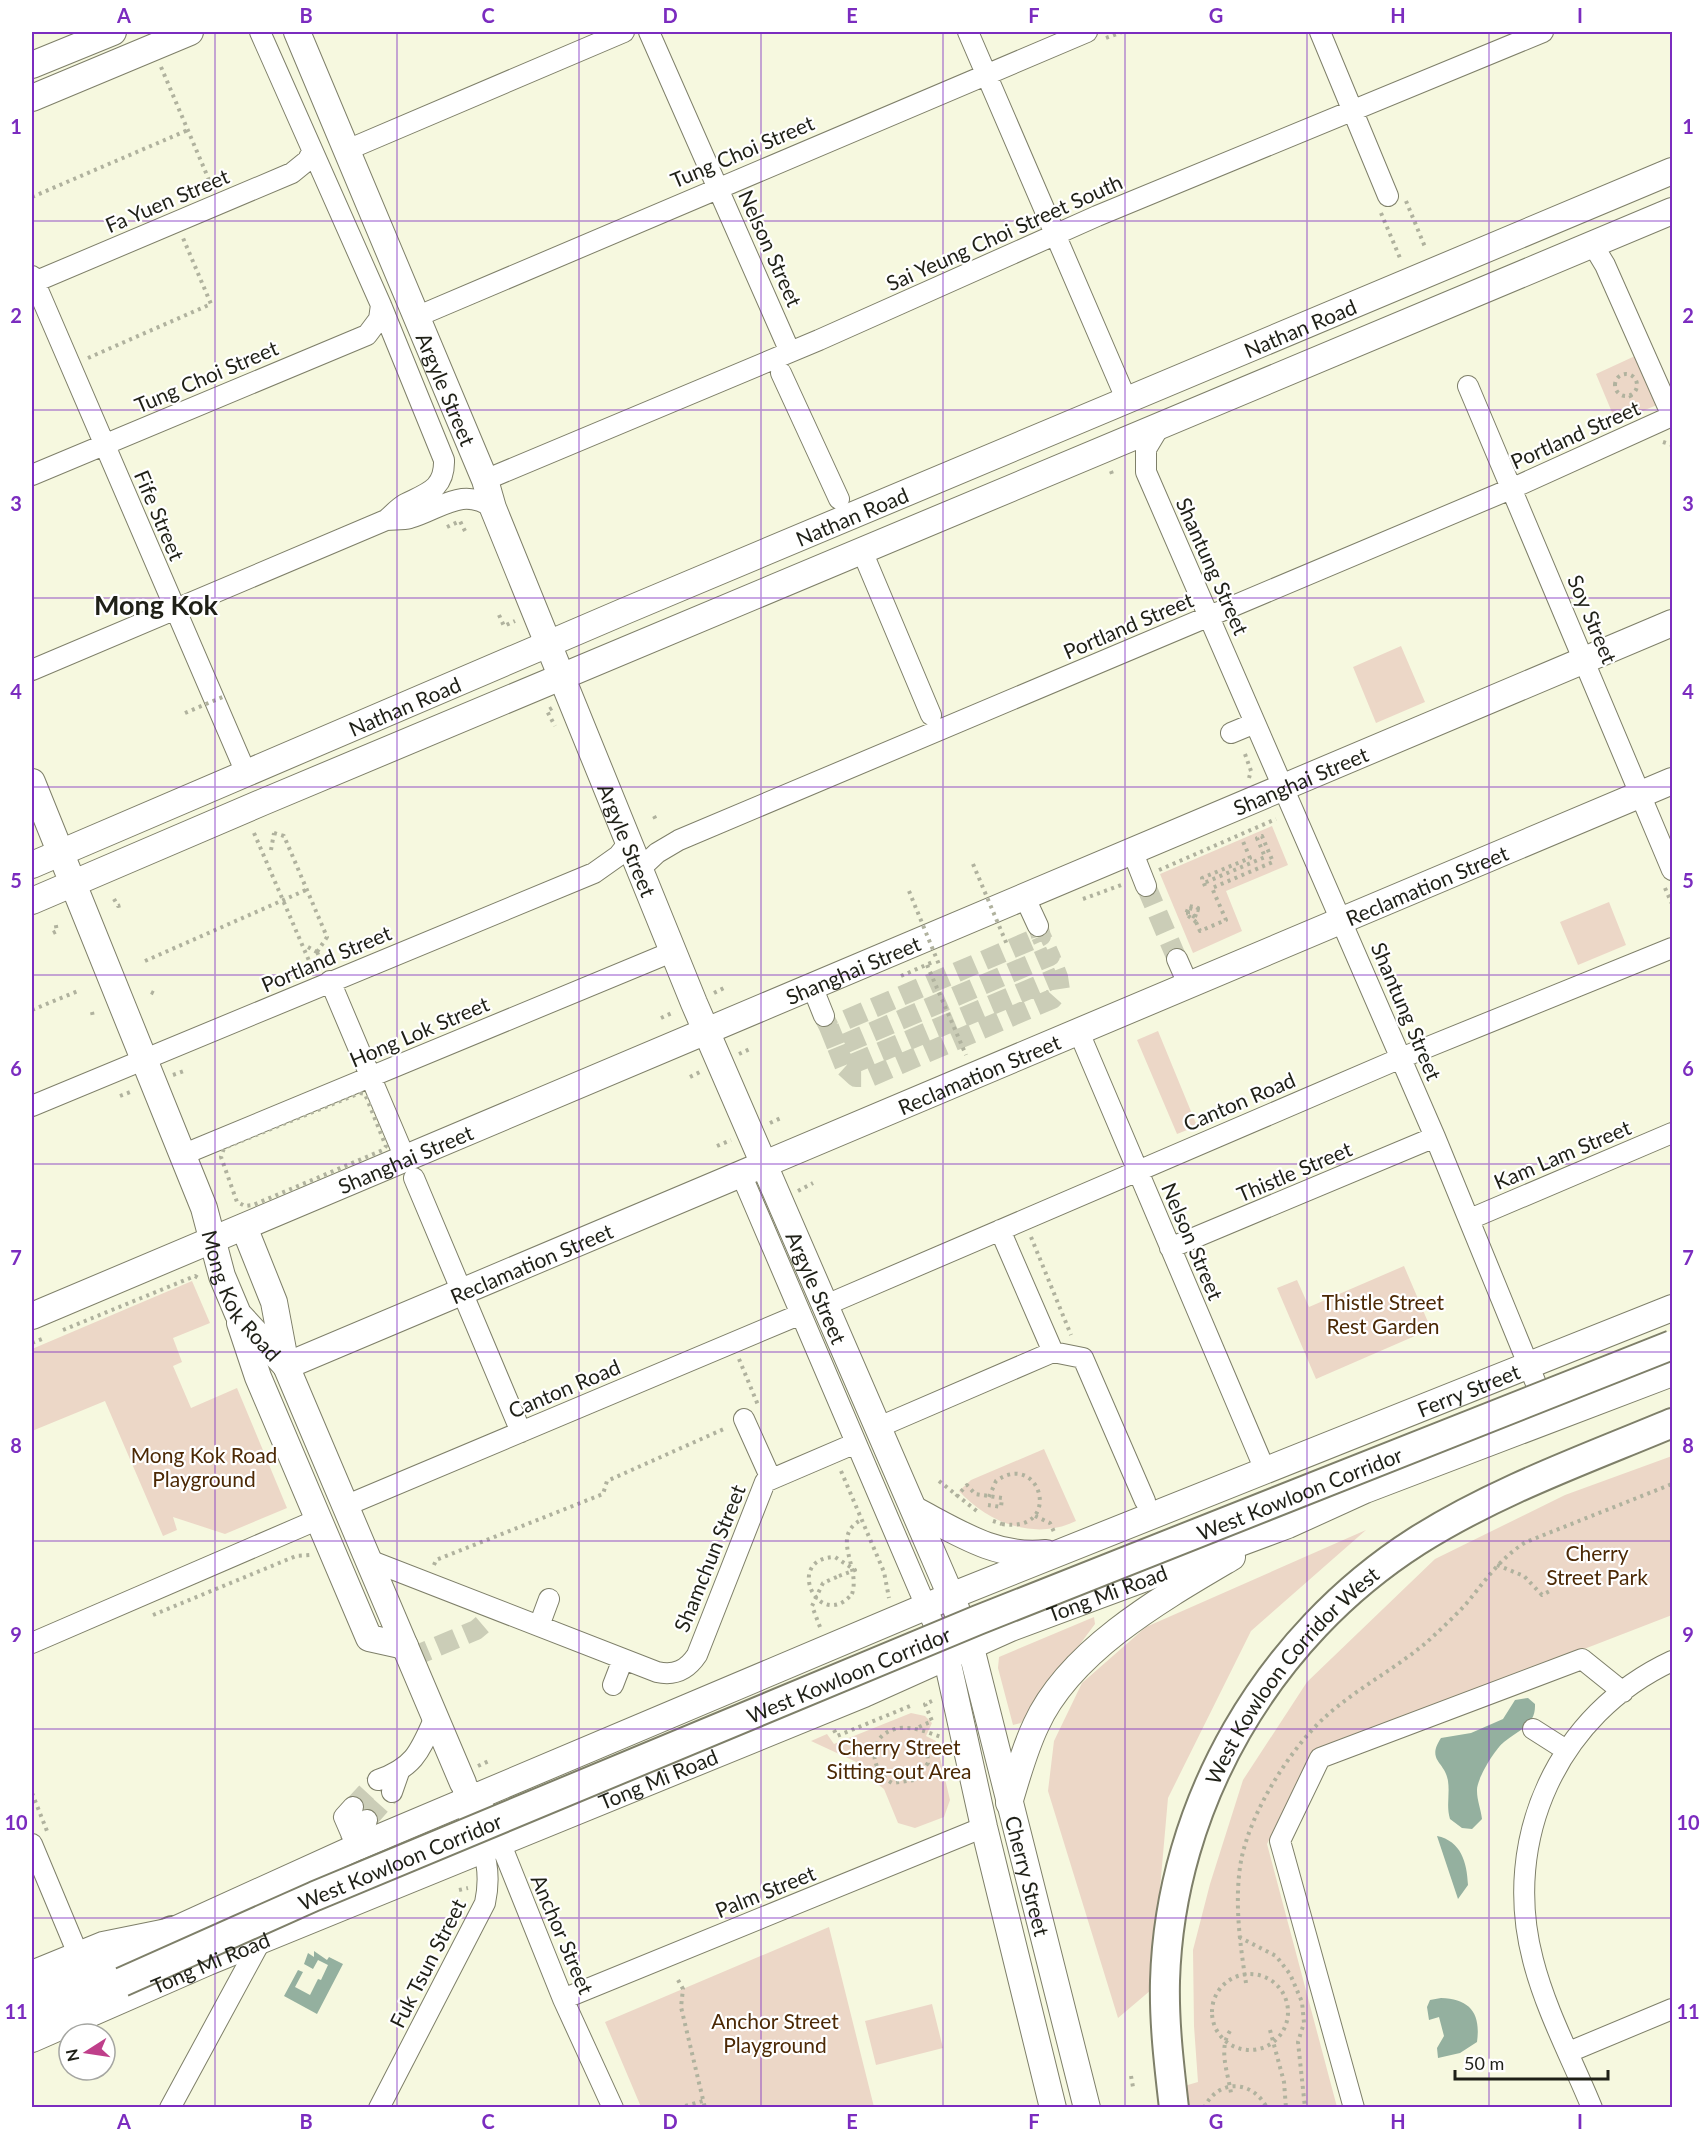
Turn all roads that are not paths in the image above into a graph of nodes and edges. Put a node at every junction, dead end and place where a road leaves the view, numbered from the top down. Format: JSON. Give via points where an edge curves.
{"nodes":[{"id":1,"x":112,"y":32,"type":"edge"},
{"id":2,"x":190,"y":32,"type":"edge"},
{"id":3,"x":260,"y":32,"type":"edge"},
{"id":4,"x":297,"y":32,"type":"edge"},
{"id":5,"x":624,"y":32,"type":"edge"},
{"id":6,"x":649,"y":32,"type":"edge"},
{"id":7,"x":968,"y":32,"type":"edge"},
{"id":8,"x":1087,"y":32,"type":"edge"},
{"id":9,"x":1320,"y":32,"type":"edge"},
{"id":10,"x":1543,"y":32,"type":"edge"},
{"id":11,"x":32,"y":65,"type":"edge"},
{"id":12,"x":986,"y":74,"type":"junction"},
{"id":13,"x":32,"y":98,"type":"edge"},
{"id":14,"x":1353,"y":112,"type":"junction"},
{"id":15,"x":346,"y":150,"type":"junction"},
{"id":16,"x":312,"y":151,"type":"junction"},
{"id":17,"x":1672,"y":171,"type":"edge"},
{"id":18,"x":718,"y":187,"type":"junction"},
{"id":19,"x":1390,"y":199,"type":"road end"},
{"id":20,"x":1672,"y":211,"type":"edge"},
{"id":21,"x":1054,"y":236,"type":"junction"},
{"id":22,"x":1593,"y":245,"type":"junction"},
{"id":23,"x":32,"y":281,"type":"edge"},
{"id":24,"x":381,"y":305,"type":"junction"},
{"id":25,"x":416,"y":317,"type":"junction"},
{"id":26,"x":789,"y":352,"type":"junction"},
{"id":27,"x":781,"y":373,"type":"dead end"},
{"id":28,"x":1468,"y":386,"type":"dead end"},
{"id":29,"x":1127,"y":401,"type":"junction"},
{"id":30,"x":1672,"y":416,"type":"edge"},
{"id":31,"x":1158,"y":429,"type":"junction"},
{"id":32,"x":103,"y":445,"type":"junction"},
{"id":33,"x":32,"y":475,"type":"edge"},
{"id":34,"x":485,"y":480,"type":"junction"},
{"id":35,"x":1513,"y":488,"type":"junction"},
{"id":36,"x":839,"y":499,"type":"dead end"},
{"id":37,"x":493,"y":508,"type":"junction"},
{"id":38,"x":386,"y":520,"type":"junction"},
{"id":39,"x":862,"y":551,"type":"junction"},
{"id":40,"x":174,"y":611,"type":"junction"},
{"id":41,"x":1209,"y":617,"type":"junction"},
{"id":42,"x":1672,"y":623,"type":"edge"},
{"id":43,"x":548,"y":644,"type":"junction"},
{"id":44,"x":1584,"y":661,"type":"junction"},
{"id":45,"x":32,"y":670,"type":"edge"},
{"id":46,"x":562,"y":676,"type":"junction"},
{"id":47,"x":931,"y":715,"type":"dead end"},
{"id":48,"x":1255,"y":723,"type":"junction"},
{"id":49,"x":1233,"y":732,"type":"road end"},
{"id":50,"x":246,"y":773,"type":"junction"},
{"id":51,"x":32,"y":782,"type":"edge"},
{"id":52,"x":1672,"y":782,"type":"edge"},
{"id":53,"x":1283,"y":788,"type":"junction"},
{"id":54,"x":1640,"y":794,"type":"junction"},
{"id":55,"x":630,"y":841,"type":"junction"},
{"id":56,"x":61,"y":852,"type":"junction"},
{"id":57,"x":1133,"y":853,"type":"junction"},
{"id":58,"x":32,"y":865,"type":"edge"},
{"id":59,"x":640,"y":869,"type":"junction"},
{"id":60,"x":1672,"y":870,"type":"edge"},
{"id":61,"x":1145,"y":881,"type":"tunnel mouth"},
{"id":62,"x":74,"y":884,"type":"junction"},
{"id":63,"x":32,"y":901,"type":"edge"},
{"id":64,"x":1342,"y":920,"type":"junction"},
{"id":65,"x":1672,"y":948,"type":"edge"},
{"id":66,"x":674,"y":951,"type":"junction"},
{"id":67,"x":1177,"y":959,"type":"tunnel mouth"},
{"id":68,"x":322,"y":978,"type":"junction"},
{"id":69,"x":1188,"y":984,"type":"junction"},
{"id":70,"x":812,"y":987,"type":"junction"},
{"id":71,"x":824,"y":1016,"type":"tunnel mouth"},
{"id":72,"x":706,"y":1030,"type":"junction"},
{"id":73,"x":1078,"y":1030,"type":"junction"},
{"id":74,"x":143,"y":1058,"type":"junction"},
{"id":75,"x":1401,"y":1058,"type":"junction"},
{"id":76,"x":370,"y":1078,"type":"junction"},
{"id":77,"x":32,"y":1106,"type":"edge"},
{"id":78,"x":1672,"y":1133,"type":"edge"},
{"id":79,"x":1435,"y":1137,"type":"junction"},
{"id":80,"x":182,"y":1155,"type":"junction"},
{"id":81,"x":765,"y":1164,"type":"junction"},
{"id":82,"x":409,"y":1168,"type":"junction"},
{"id":83,"x":1137,"y":1170,"type":"junction"},
{"id":84,"x":741,"y":1174,"type":"junction"},
{"id":85,"x":1470,"y":1219,"type":"junction"},
{"id":86,"x":244,"y":1227,"type":"junction"},
{"id":87,"x":1000,"y":1230,"type":"junction"},
{"id":88,"x":214,"y":1240,"type":"junction"},
{"id":89,"x":1170,"y":1248,"type":"junction"},
{"id":90,"x":462,"y":1292,"type":"junction"},
{"id":91,"x":826,"y":1305,"type":"junction"},
{"id":92,"x":1672,"y":1308,"type":"edge"},
{"id":93,"x":238,"y":1314,"type":"junction"},
{"id":94,"x":801,"y":1314,"type":"junction"},
{"id":95,"x":32,"y":1316,"type":"edge"},
{"id":96,"x":1672,"y":1344,"type":"edge"},
{"id":97,"x":1053,"y":1352,"type":"junction"},
{"id":98,"x":1528,"y":1364,"type":"junction"},
{"id":99,"x":286,"y":1366,"type":"junction"},
{"id":100,"x":1672,"y":1373,"type":"edge"},
{"id":101,"x":1549,"y":1418,"type":"junction"},
{"id":102,"x":744,"y":1419,"type":"road end"},
{"id":103,"x":1672,"y":1423,"type":"edge"},
{"id":104,"x":879,"y":1427,"type":"junction"},
{"id":105,"x":521,"y":1432,"type":"junction"},
{"id":106,"x":856,"y":1443,"type":"junction"},
{"id":107,"x":1265,"y":1470,"type":"junction"},
{"id":108,"x":771,"y":1479,"type":"junction"},
{"id":109,"x":1145,"y":1501,"type":"dead end"},
{"id":110,"x":345,"y":1506,"type":"junction"},
{"id":111,"x":915,"y":1510,"type":"junction"},
{"id":112,"x":319,"y":1519,"type":"junction"},
{"id":113,"x":1288,"y":1525,"type":"junction"},
{"id":114,"x":1063,"y":1542,"type":"junction"},
{"id":115,"x":369,"y":1560,"type":"junction"},
{"id":116,"x":951,"y":1596,"type":"junction"},
{"id":117,"x":549,"y":1599,"type":"dead end"},
{"id":118,"x":927,"y":1608,"type":"junction"},
{"id":119,"x":539,"y":1626,"type":"junction"},
{"id":120,"x":32,"y":1643,"type":"edge"},
{"id":121,"x":970,"y":1644,"type":"junction"},
{"id":122,"x":405,"y":1646,"type":"junction"},
{"id":123,"x":946,"y":1655,"type":"junction"},
{"id":124,"x":623,"y":1659,"type":"junction"},
{"id":125,"x":1672,"y":1661,"type":"edge"},
{"id":126,"x":613,"y":1685,"type":"dead end"},
{"id":127,"x":1623,"y":1692,"type":"junction"},
{"id":128,"x":435,"y":1717,"type":"junction"},
{"id":129,"x":1533,"y":1729,"type":"dead end"},
{"id":130,"x":1566,"y":1750,"type":"junction"},
{"id":131,"x":385,"y":1786,"type":"tunnel mouth"},
{"id":132,"x":468,"y":1794,"type":"junction"},
{"id":133,"x":1009,"y":1803,"type":"junction"},
{"id":134,"x":360,"y":1814,"type":"tunnel mouth"},
{"id":135,"x":984,"y":1827,"type":"junction"},
{"id":136,"x":40,"y":1839,"type":"edge"},
{"id":137,"x":354,"y":1840,"type":"junction"},
{"id":138,"x":491,"y":1845,"type":"junction"},
{"id":139,"x":172,"y":1931,"type":"joint"},
{"id":140,"x":259,"y":1944,"type":"junction"},
{"id":141,"x":83,"y":1964,"type":"junction"},
{"id":142,"x":32,"y":1974,"type":"edge"},
{"id":143,"x":32,"y":1997,"type":"edge"},
{"id":144,"x":563,"y":1999,"type":"junction"},
{"id":145,"x":1672,"y":2008,"type":"edge"},
{"id":146,"x":32,"y":2022,"type":"edge"},
{"id":147,"x":32,"y":2039,"type":"edge"},
{"id":148,"x":1569,"y":2052,"type":"junction"},
{"id":149,"x":170,"y":2108,"type":"edge"},
{"id":150,"x":379,"y":2108,"type":"edge"},
{"id":151,"x":613,"y":2108,"type":"edge"},
{"id":152,"x":1053,"y":2108,"type":"edge"},
{"id":153,"x":1087,"y":2108,"type":"edge"},
{"id":154,"x":1174,"y":2108,"type":"edge"},
{"id":155,"x":1354,"y":2108,"type":"edge"},
{"id":156,"x":1592,"y":2108,"type":"edge"}],
"edges":[{"from":1,"to":11,"type":"main road"},
{"from":2,"to":13,"type":"main road"},
{"from":3,"to":16,"type":"street","name":"Argyle Street"},
{"from":4,"to":15,"type":"main road","name":"Argyle Street"},
{"from":5,"to":15,"type":"street"},
{"from":6,"to":18,"type":"street","name":"Nelson Street"},
{"from":7,"to":12,"type":"street"},
{"from":8,"to":12,"type":"street","name":"Tung Choi Street"},
{"from":9,"to":14,"type":"street"},
{"from":10,"to":14,"type":"street","name":"Sai Yeung Choi Street South"},
{"from":12,"to":18,"type":"street","name":"Tung Choi Street"},
{"from":12,"to":21,"type":"street"},
{"from":14,"to":19,"type":"street"},
{"from":14,"to":21,"type":"street","name":"Sai Yeung Choi Street South"},
{"from":15,"to":25,"type":"main road","name":"Argyle Street"},
{"from":16,"to":23,"type":"street","name":"Fa Yuen Street","via":[[308,160],[292,173]]},
{"from":16,"to":24,"type":"street","name":"Argyle Street"},
{"from":17,"to":29,"type":"main road","name":"Nathan Road"},
{"from":18,"to":25,"type":"street","name":"Tung Choi Street"},
{"from":18,"to":26,"type":"street","name":"Nelson Street"},
{"from":20,"to":22,"type":"main road","name":"Nathan Road"},
{"from":21,"to":26,"type":"street","name":"Sai Yeung Choi Street South"},
{"from":21,"to":29,"type":"street"},
{"from":22,"to":30,"type":"street"},
{"from":22,"to":31,"type":"main road","name":"Nathan Road"},
{"from":23,"to":32,"type":"street","name":"Fife Street"},
{"from":24,"to":32,"type":"street","name":"Tung Choi Street","via":[[379,319],[367,335]]},
{"from":24,"to":38,"type":"street","name":"Argyle Street","via":[[441,449],[444,470],[437,488]]},
{"from":25,"to":34,"type":"main road","name":"Argyle Street"},
{"from":26,"to":34,"type":"street","name":"Sai Yeung Choi Street South"},
{"from":27,"to":36,"type":"street"},
{"from":28,"to":35,"type":"street","name":"Soy Street"},
{"from":29,"to":43,"type":"main road","name":"Nathan Road"},
{"from":30,"to":35,"type":"street","name":"Portland Street"},
{"from":31,"to":39,"type":"main road","name":"Nathan Road"},
{"from":31,"to":41,"type":"street","name":"Shantung Street","via":[[1146,449],[1146,472]]},
{"from":32,"to":33,"type":"street","name":"Tung Choi Street"},
{"from":32,"to":40,"type":"street","name":"Fife Street"},
{"from":34,"to":37,"type":"main road","name":"Argyle Street"},
{"from":35,"to":41,"type":"street","name":"Portland Street"},
{"from":35,"to":44,"type":"street","name":"Soy Street"},
{"from":37,"to":38,"type":"street","via":[[470,497],[408,518]]},
{"from":37,"to":43,"type":"main road","name":"Argyle Street"},
{"from":38,"to":40,"type":"street"},
{"from":39,"to":46,"type":"main road","name":"Nathan Road"},
{"from":39,"to":47,"type":"street"},
{"from":40,"to":45,"type":"street"},
{"from":40,"to":50,"type":"street","name":"Fife Street"},
{"from":41,"to":48,"type":"street","name":"Shantung Street"},
{"from":41,"to":59,"type":"street","name":"Portland Street","via":[[679,840]]},
{"from":42,"to":44,"type":"main road","name":"Shanghai Street"},
{"from":43,"to":46,"type":"main road","name":"Argyle Street"},
{"from":43,"to":50,"type":"main road","name":"Nathan Road"},
{"from":44,"to":53,"type":"main road","name":"Shanghai Street"},
{"from":44,"to":54,"type":"street","name":"Soy Street"},
{"from":46,"to":55,"type":"main road","name":"Argyle Street"},
{"from":46,"to":62,"type":"main road","name":"Nathan Road"},
{"from":48,"to":49,"type":"street"},
{"from":48,"to":53,"type":"street","name":"Shantung Street"},
{"from":50,"to":56,"type":"main road","name":"Nathan Road"},
{"from":51,"to":56,"type":"main road","name":"Mong Kok Road"},
{"from":52,"to":54,"type":"main road","name":"Reclamation Street"},
{"from":53,"to":57,"type":"main road","name":"Shanghai Street"},
{"from":53,"to":64,"type":"street","name":"Shantung Street"},
{"from":54,"to":60,"type":"street","name":"Soy Street"},
{"from":54,"to":64,"type":"main road","name":"Reclamation Street"},
{"from":55,"to":59,"type":"main road","name":"Argyle Street"},
{"from":55,"to":68,"type":"street","name":"Portland Street","via":[[618,856],[594,873]]},
{"from":56,"to":58,"type":"main road","name":"Nathan Road"},
{"from":56,"to":62,"type":"main road","name":"Mong Kok Road"},
{"from":57,"to":61,"type":"street"},
{"from":57,"to":70,"type":"main road","name":"Shanghai Street","via":[[1032,914]]},
{"from":59,"to":66,"type":"main road","name":"Argyle Street"},
{"from":62,"to":63,"type":"main road","name":"Nathan Road"},
{"from":62,"to":74,"type":"main road","name":"Mong Kok Road"},
{"from":64,"to":69,"type":"main road","name":"Reclamation Street"},
{"from":64,"to":75,"type":"street","name":"Shantung Street"},
{"from":65,"to":75,"type":"street","name":"Canton Road"},
{"from":66,"to":72,"type":"main road","name":"Argyle Street"},
{"from":66,"to":76,"type":"street","name":"Hong Lok Street"},
{"from":67,"to":69,"type":"street"},
{"from":68,"to":74,"type":"street","name":"Portland Street","via":[[183,1044]]},
{"from":68,"to":76,"type":"street"},
{"from":69,"to":73,"type":"main road","name":"Reclamation Street"},
{"from":70,"to":71,"type":"street"},
{"from":70,"to":72,"type":"main road","name":"Shanghai Street"},
{"from":72,"to":81,"type":"main road","name":"Argyle Street"},
{"from":72,"to":82,"type":"main road","name":"Shanghai Street"},
{"from":73,"to":81,"type":"main road","name":"Reclamation Street"},
{"from":73,"to":83,"type":"street","name":"Nelson Street"},
{"from":74,"to":77,"type":"street","name":"Portland Street"},
{"from":74,"to":80,"type":"main road","name":"Mong Kok Road"},
{"from":75,"to":79,"type":"street","name":"Shantung Street"},
{"from":75,"to":83,"type":"street","name":"Canton Road"},
{"from":76,"to":80,"type":"street","name":"Hong Lok Street"},
{"from":76,"to":82,"type":"street"},
{"from":78,"to":85,"type":"street","name":"Kam Lam Street"},
{"from":79,"to":85,"type":"street","name":"Shantung Street"},
{"from":79,"to":89,"type":"street","name":"Thistle Street"},
{"from":80,"to":88,"type":"main road","name":"Mong Kok Road"},
{"from":81,"to":84,"type":"main road","name":"Reclamation Street"},
{"from":81,"to":91,"type":"main road","name":"Argyle Street"},
{"from":82,"to":86,"type":"main road","name":"Shanghai Street"},
{"from":82,"to":90,"type":"street"},
{"from":83,"to":87,"type":"street","name":"Canton Road"},
{"from":83,"to":89,"type":"street","name":"Nelson Street"},
{"from":84,"to":90,"type":"main road","name":"Reclamation Street"},
{"from":84,"to":94,"type":"street","name":"Argyle Street"},
{"from":85,"to":98,"type":"street","name":"Shantung Street"},
{"from":86,"to":88,"type":"main road","name":"Shanghai Street"},
{"from":86,"to":99,"type":"main road","via":[[274,1302]]},
{"from":87,"to":91,"type":"street","name":"Canton Road"},
{"from":87,"to":97,"type":"street"},
{"from":88,"to":93,"type":"main road","name":"Mong Kok Road","via":[[222,1276]]},
{"from":88,"to":95,"type":"main road","name":"Shanghai Street"},
{"from":89,"to":107,"type":"street","name":"Nelson Street"},
{"from":90,"to":99,"type":"main road","name":"Reclamation Street"},
{"from":90,"to":105,"type":"street"},
{"from":91,"to":104,"type":"main road","name":"Argyle Street"},
{"from":92,"to":98,"type":"main road","name":"Ferry Street"},
{"from":93,"to":99,"type":"main road","name":"Mong Kok Road"},
{"from":93,"to":112,"type":"main road","via":[[258,1377]]},
{"from":94,"to":105,"type":"street","name":"Canton Road"},
{"from":94,"to":106,"type":"street","name":"Argyle Street"},
{"from":96,"to":146,"type":"highway","name":"West Kowloon Corridor","bridge":true,"via":[[978,1620],[315,1896]]},
{"from":97,"to":104,"type":"street"},
{"from":97,"to":109,"type":"street","via":[[1083,1358]]},
{"from":98,"to":101,"type":"street","name":"Shantung Street"},
{"from":98,"to":107,"type":"main road","name":"Ferry Street"},
{"from":99,"to":110,"type":"main road","name":"Mong Kok Road"},
{"from":100,"to":101,"type":"main road"},
{"from":101,"to":113,"type":"main road","via":[[1365,1490]]},
{"from":102,"to":108,"type":"street"},
{"from":103,"to":154,"type":"highway","name":"West Kowloon Corridor West","via":[[1522,1486],[1417,1541],[1337,1601],[1277,1669],[1231,1740],[1202,1802],[1184,1855],[1165,1979]]},
{"from":104,"to":111,"type":"main road","name":"Argyle Street"},
{"from":105,"to":110,"type":"street","name":"Canton Road"},
{"from":106,"to":108,"type":"street","name":"Shamchun Street"},
{"from":106,"to":118,"type":"street","name":"Argyle Street"},
{"from":107,"to":114,"type":"main road"},
{"from":108,"to":124,"type":"street","name":"Shamchun Street","via":[[765,1482],[738,1570],[697,1654],[679,1672],[657,1672]]},
{"from":110,"to":115,"type":"main road","name":"Mong Kok Road"},
{"from":111,"to":114,"type":"main road","via":[[992,1549],[1028,1554]]},
{"from":111,"to":116,"type":"main road","name":"Argyle Street"},
{"from":112,"to":120,"type":"street"},
{"from":112,"to":122,"type":"main road","via":[[369,1638]]},
{"from":113,"to":121,"type":"main road","name":"Tong Mi Road"},
{"from":113,"to":133,"type":"main road","via":[[1187,1583],[1112,1635],[1083,1662],[1036,1724]]},
{"from":114,"to":116,"type":"main road"},
{"from":115,"to":119,"type":"street"},
{"from":115,"to":122,"type":"main road","name":"Mong Kok Road"},
{"from":116,"to":118,"type":"main road"},
{"from":116,"to":121,"type":"main road","name":"Argyle Street"},
{"from":117,"to":119,"type":"street"},
{"from":118,"to":123,"type":"street","name":"Argyle Street"},
{"from":118,"to":132,"type":"main road"},
{"from":119,"to":124,"type":"street"},
{"from":121,"to":123,"type":"main road","name":"Tong Mi Road"},
{"from":121,"to":133,"type":"main road","name":"Cherry Street"},
{"from":122,"to":128,"type":"main road","name":"Mong Kok Road"},
{"from":123,"to":135,"type":"main road","name":"Cherry Street"},
{"from":123,"to":138,"type":"main road","name":"Tong Mi Road","via":[[864,1694]]},
{"from":124,"to":126,"type":"street"},
{"from":125,"to":127,"type":"street"},
{"from":127,"to":130,"type":"street","via":[[1592,1719]]},
{"from":127,"to":155,"type":"street","via":[[1582,1659],[1320,1758],[1280,1841]]},
{"from":128,"to":131,"type":"street","via":[[417,1757]]},
{"from":128,"to":132,"type":"main road","name":"Mong Kok Road"},
{"from":129,"to":130,"type":"street"},
{"from":130,"to":148,"type":"street","via":[[1536,1809],[1523,1880],[1525,1921],[1533,1960]]},
{"from":132,"to":137,"type":"main road"},
{"from":132,"to":138,"type":"street","name":"Anchor Street"},
{"from":133,"to":153,"type":"main road","name":"Cherry Street"},
{"from":134,"to":137,"type":"street","via":[[344,1817]]},
{"from":135,"to":144,"type":"street","name":"Palm Street"},
{"from":135,"to":152,"type":"main road","name":"Cherry Street"},
{"from":136,"to":141,"type":"street"},
{"from":137,"to":139,"type":"main road"},
{"from":138,"to":140,"type":"main road","name":"Tong Mi Road"},
{"from":138,"to":144,"type":"street","name":"Anchor Street"},
{"from":138,"to":150,"type":"street","name":"Fuk Tsun Street","via":[[485,1903]]},
{"from":139,"to":141,"type":"highway"},
{"from":140,"to":147,"type":"main road","name":"Tong Mi Road","via":[[208,1962]]},
{"from":140,"to":149,"type":"street"},
{"from":141,"to":142,"type":"main road"},
{"from":141,"to":143,"type":"highway"},
{"from":144,"to":151,"type":"street","name":"Anchor Street"},
{"from":145,"to":148,"type":"street"},
{"from":148,"to":156,"type":"street"}]}
